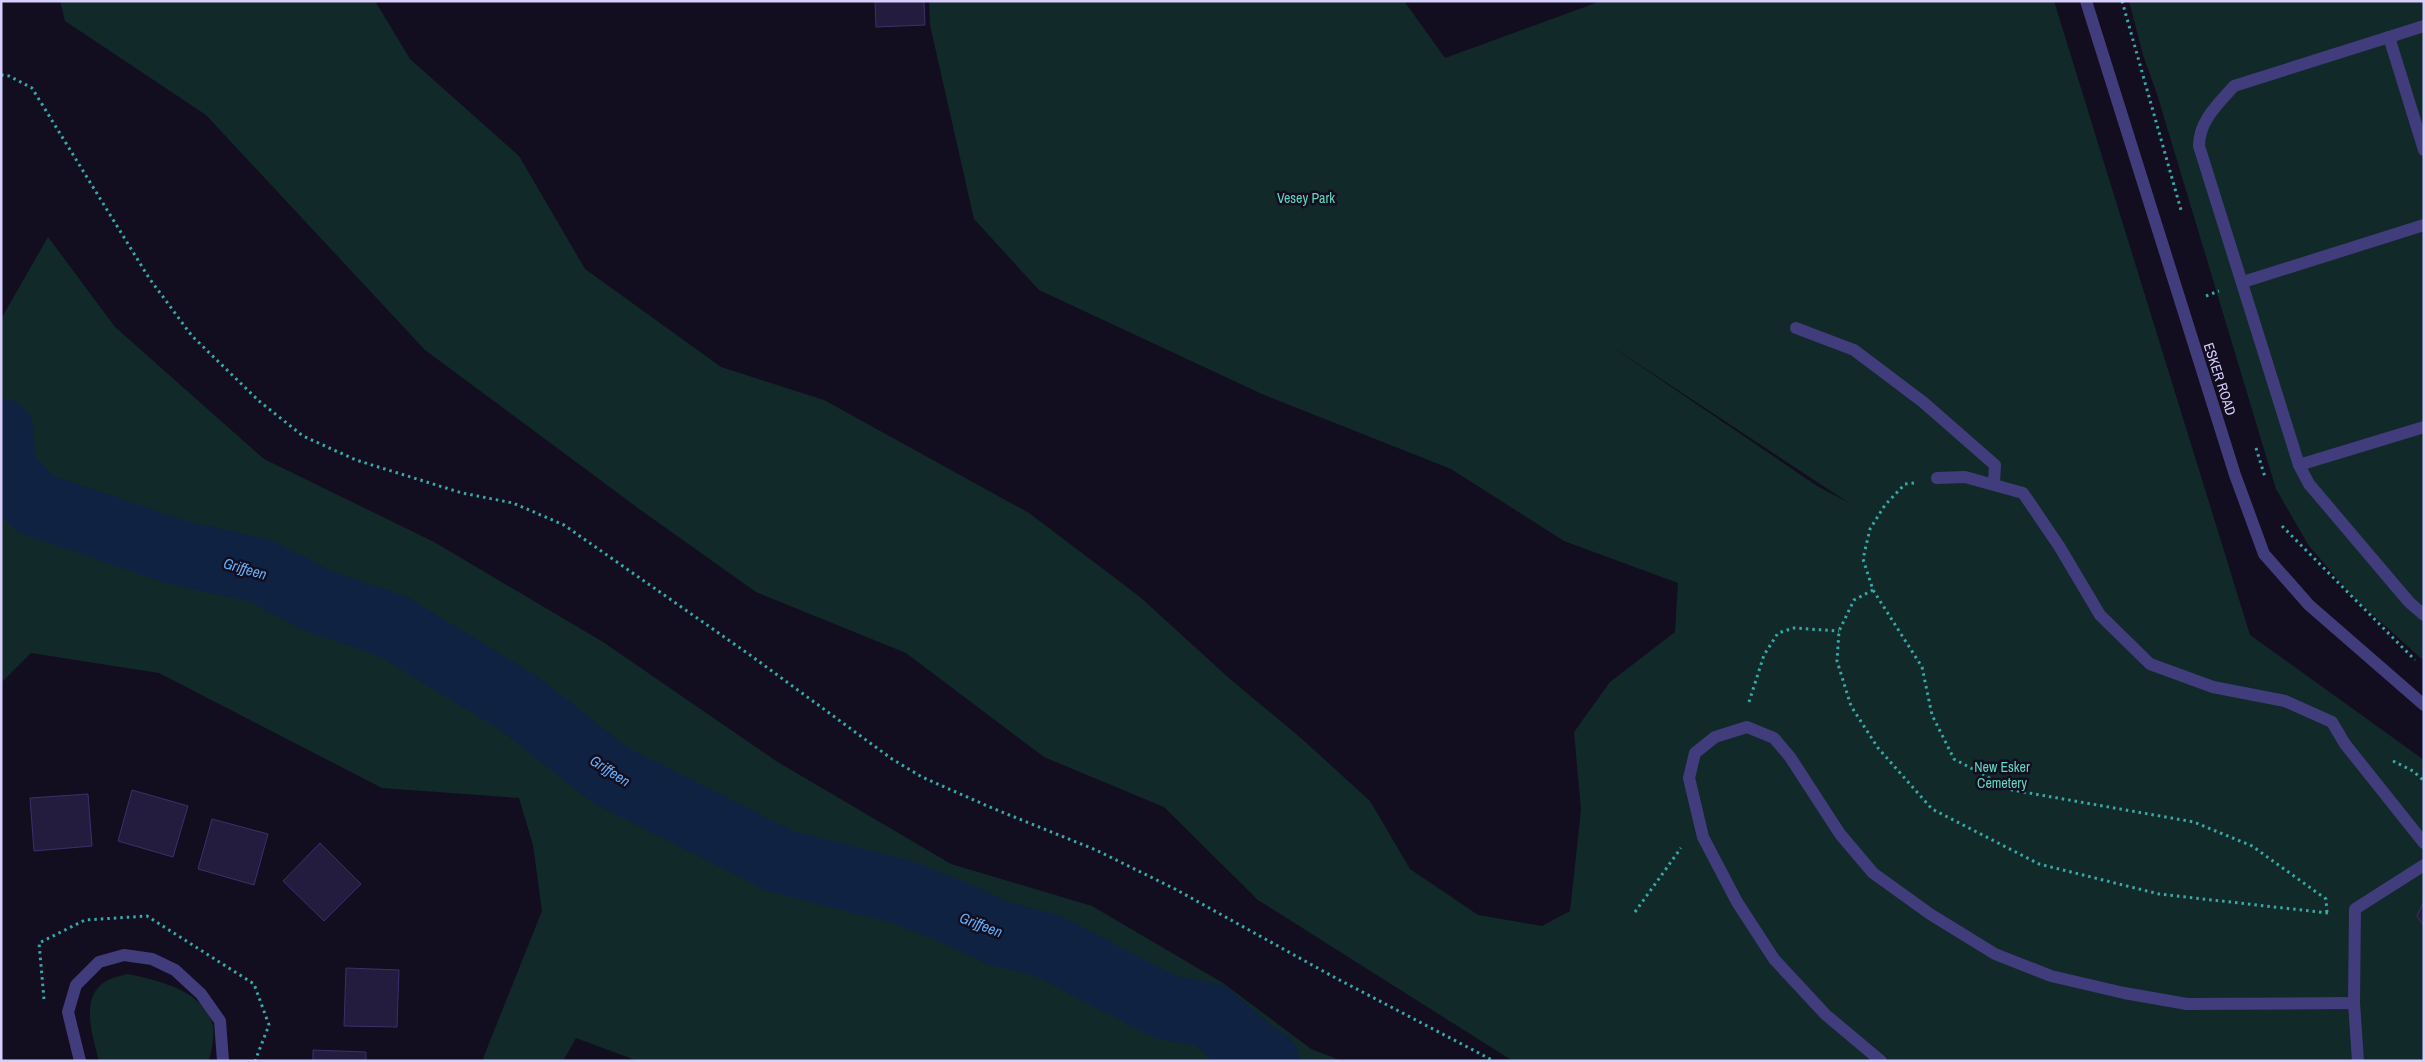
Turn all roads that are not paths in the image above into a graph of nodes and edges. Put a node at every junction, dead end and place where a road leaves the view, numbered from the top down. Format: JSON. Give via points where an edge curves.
{"nodes":[{"id":1,"x":2086,"y":1,"type":"edge"},
{"id":2,"x":2424,"y":26,"type":"edge"},
{"id":3,"x":2389,"y":37,"type":"junction"},
{"id":4,"x":2424,"y":150,"type":"edge"},
{"id":5,"x":2424,"y":225,"type":"edge"},
{"id":6,"x":2243,"y":282,"type":"junction"},
{"id":7,"x":1796,"y":328,"type":"dead end"},
{"id":8,"x":2424,"y":428,"type":"edge"},
{"id":9,"x":2299,"y":464,"type":"junction"},
{"id":10,"x":1937,"y":478,"type":"road end"},
{"id":11,"x":1994,"y":483,"type":"junction"},
{"id":12,"x":2424,"y":615,"type":"edge"},
{"id":13,"x":2424,"y":705,"type":"edge"},
{"id":14,"x":2424,"y":843,"type":"edge"},
{"id":15,"x":2424,"y":866,"type":"edge"},
{"id":16,"x":2354,"y":1003,"type":"junction"},
{"id":17,"x":80,"y":1061,"type":"edge"},
{"id":18,"x":224,"y":1061,"type":"edge"},
{"id":19,"x":1881,"y":1061,"type":"edge"},
{"id":20,"x":2358,"y":1061,"type":"edge"}],
"edges":[{"from":1,"to":13,"type":"street","name":"ESKER ROAD","via":[[2235,475],[2264,554],[2310,605]]},
{"from":2,"to":3,"type":"street"},
{"from":3,"to":4,"type":"street"},
{"from":3,"to":6,"type":"street","via":[[2234,86],[2199,131],[2199,146]]},
{"from":5,"to":6,"type":"street"},
{"from":6,"to":9,"type":"street"},
{"from":7,"to":11,"type":"street","via":[[1854,350],[1923,402],[1995,465]]},
{"from":8,"to":9,"type":"street"},
{"from":9,"to":12,"type":"street","via":[[2310,484],[2409,602]]},
{"from":10,"to":11,"type":"street","via":[[1965,477]]},
{"from":11,"to":14,"type":"street","via":[[2023,493],[2100,615],[2150,664],[2213,687],[2285,702],[2332,722],[2345,744]]},
{"from":15,"to":16,"type":"street","via":[[2356,910]]},
{"from":16,"to":19,"type":"street","via":[[2188,1004],[2052,976],[1995,954],[1930,914],[1873,873],[1840,834],[1774,738],[1747,727],[1715,737],[1695,752],[1689,778],[1703,837],[1737,902],[1774,959],[1826,1015]]},
{"from":16,"to":20,"type":"street"},
{"from":17,"to":18,"type":"street","via":[[68,1012],[76,985],[99,962],[124,955],[152,959],[175,970],[201,994],[220,1021]]}]}
